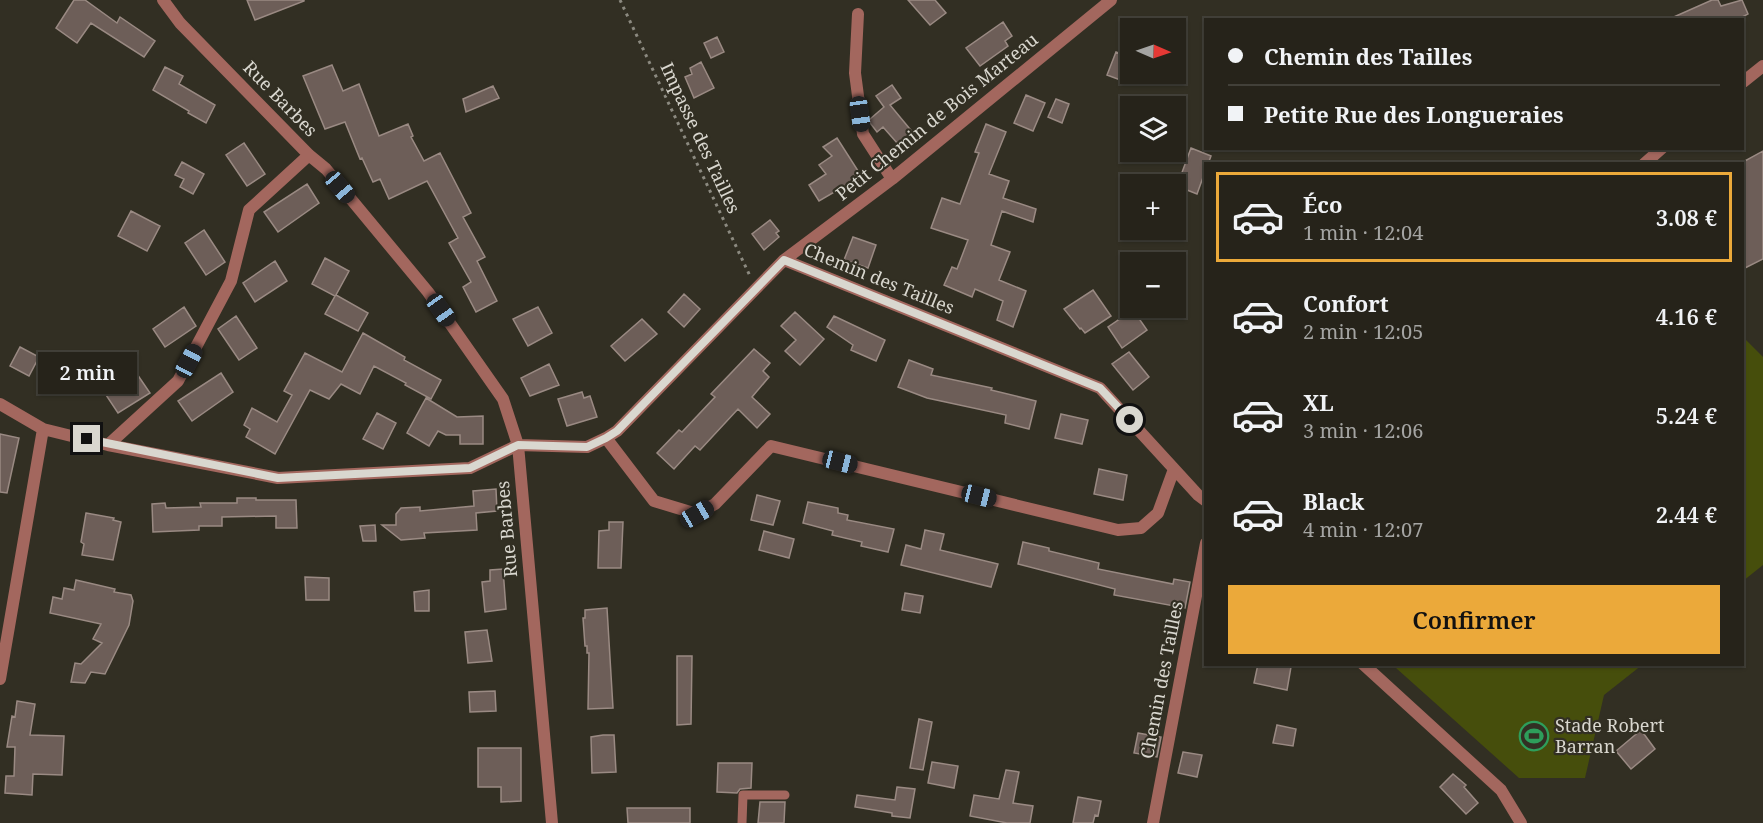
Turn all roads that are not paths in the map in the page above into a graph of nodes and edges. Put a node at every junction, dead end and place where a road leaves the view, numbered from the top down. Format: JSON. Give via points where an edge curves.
{"nodes":[{"id":1,"x":164,"y":0,"type":"edge"},
{"id":2,"x":1111,"y":0,"type":"edge"},
{"id":3,"x":858,"y":14,"type":"dead end"},
{"id":4,"x":1763,"y":66,"type":"edge"},
{"id":5,"x":1744,"y":81,"type":"edge"},
{"id":6,"x":1660,"y":150,"type":"edge"},
{"id":7,"x":309,"y":155,"type":"junction"},
{"id":8,"x":1646,"y":162,"type":"edge"},
{"id":9,"x":892,"y":179,"type":"junction"},
{"id":10,"x":784,"y":260,"type":"junction"},
{"id":11,"x":0,"y":404,"type":"edge"},
{"id":12,"x":43,"y":429,"type":"junction"},
{"id":13,"x":606,"y":438,"type":"junction"},
{"id":14,"x":108,"y":445,"type":"junction"},
{"id":15,"x":518,"y":445,"type":"junction"},
{"id":16,"x":1174,"y":469,"type":"junction"},
{"id":17,"x":1204,"y":500,"type":"edge"},
{"id":18,"x":1204,"y":554,"type":"edge"},
{"id":19,"x":1365,"y":666,"type":"edge"},
{"id":20,"x":0,"y":679,"type":"edge"},
{"id":21,"x":785,"y":795,"type":"dead end"},
{"id":22,"x":552,"y":823,"type":"edge"},
{"id":23,"x":742,"y":823,"type":"edge"},
{"id":24,"x":1153,"y":823,"type":"edge"},
{"id":25,"x":1521,"y":823,"type":"edge"}],
"edges":[{"from":1,"to":7,"type":"street","name":"Rue Barbes","via":[[180,24]]},
{"from":2,"to":9,"type":"street","name":"Petit Chemin de Bois Marteau"},
{"from":3,"to":9,"type":"street","via":[[855,73],[863,134]]},
{"from":4,"to":5,"type":"street"},
{"from":6,"to":8,"type":"street"},
{"from":7,"to":14,"type":"street","via":[[249,210],[231,281],[178,381]]},
{"from":7,"to":15,"type":"street","name":"Rue Barbes","via":[[326,169],[428,292],[503,399]]},
{"from":9,"to":10,"type":"street","name":"Petit Chemin de Bois Marteau"},
{"from":10,"to":13,"type":"street","name":"Chemin des Tailles"},
{"from":10,"to":16,"type":"street","name":"Chemin des Tailles","via":[[1100,388]]},
{"from":11,"to":12,"type":"street"},
{"from":12,"to":14,"type":"street"},
{"from":12,"to":20,"type":"street"},
{"from":13,"to":15,"type":"street","name":"Chemin des Tailles","via":[[587,447]]},
{"from":13,"to":16,"type":"street","via":[[654,501],[697,514],[715,504],[771,446],[1118,530],[1140,528],[1158,513]]},
{"from":14,"to":15,"type":"street","via":[[278,478],[470,468]]},
{"from":15,"to":22,"type":"street","name":"Rue Barbes"},
{"from":16,"to":17,"type":"street","name":"Chemin des Tailles"},
{"from":18,"to":24,"type":"street","name":"Chemin des Tailles"},
{"from":19,"to":25,"type":"street","via":[[1501,790]]},
{"from":21,"to":23,"type":"lane","via":[[743,795]]}]}
